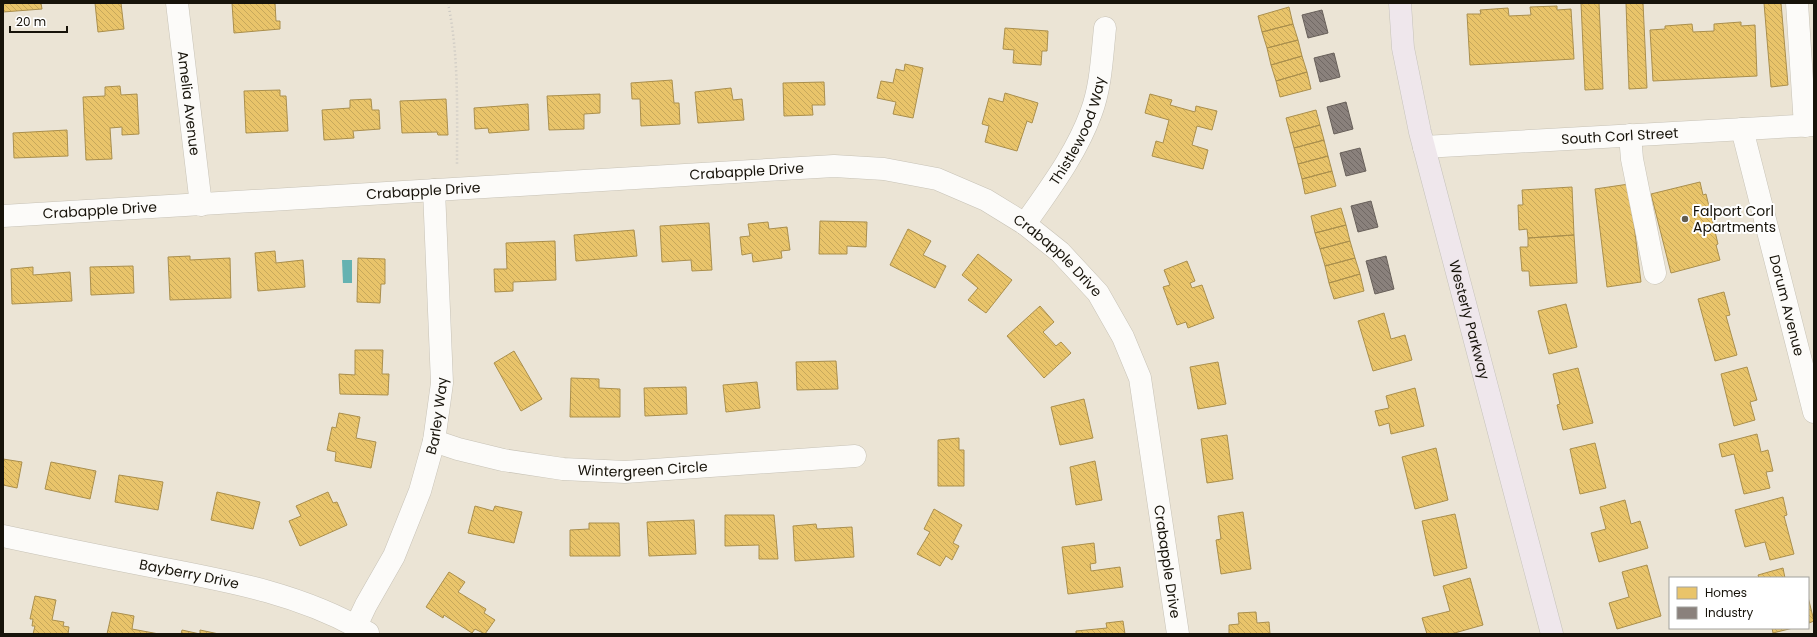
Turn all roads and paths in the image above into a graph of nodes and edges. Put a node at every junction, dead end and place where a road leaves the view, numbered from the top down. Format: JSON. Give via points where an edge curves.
{"nodes":[{"id":1,"x":177,"y":3,"type":"edge"},
{"id":2,"x":448,"y":3,"type":"edge"},
{"id":3,"x":1400,"y":3,"type":"edge"},
{"id":4,"x":1797,"y":3,"type":"edge"},
{"id":5,"x":1104,"y":28,"type":"dead end"},
{"id":6,"x":1809,"y":125,"type":"edge"},
{"id":7,"x":1742,"y":129,"type":"junction"},
{"id":8,"x":1630,"y":135,"type":"junction"},
{"id":9,"x":1424,"y":147,"type":"junction"},
{"id":10,"x":457,"y":164,"type":"dead end"},
{"id":11,"x":434,"y":190,"type":"junction"},
{"id":12,"x":201,"y":204,"type":"junction"},
{"id":13,"x":3,"y":216,"type":"edge"},
{"id":14,"x":1025,"y":224,"type":"junction"},
{"id":15,"x":1655,"y":273,"type":"dead end"},
{"id":16,"x":1814,"y":412,"type":"edge"},
{"id":17,"x":434,"y":440,"type":"junction"},
{"id":18,"x":855,"y":456,"type":"dead end"},
{"id":19,"x":3,"y":536,"type":"edge"},
{"id":20,"x":362,"y":630,"type":"edge"},
{"id":21,"x":1178,"y":634,"type":"edge"},
{"id":22,"x":1552,"y":634,"type":"edge"}],
"edges":[{"from":1,"to":12,"type":"street","name":"Amelia Avenue"},
{"from":2,"to":10,"type":"path","via":[[457,73]]},
{"from":3,"to":9,"type":"main road","name":"Westerly Parkway","via":[[1405,55]]},
{"from":4,"to":6,"type":"street"},
{"from":5,"to":14,"type":"street","name":"Thistlewood Way","via":[[1098,86],[1092,112],[1076,149]]},
{"from":6,"to":7,"type":"street","name":"South Corl Street"},
{"from":7,"to":8,"type":"street","name":"South Corl Street"},
{"from":7,"to":16,"type":"street","name":"Dorum Avenue"},
{"from":8,"to":9,"type":"street","name":"South Corl Street"},
{"from":8,"to":15,"type":"street","via":[[1632,159]]},
{"from":9,"to":22,"type":"main road","name":"Westerly Parkway"},
{"from":11,"to":12,"type":"street","name":"Crabapple Drive"},
{"from":11,"to":14,"type":"street","name":"Crabapple Drive","via":[[842,166],[884,169],[937,179],[986,200]]},
{"from":11,"to":17,"type":"street","name":"Barley Way","via":[[442,383]]},
{"from":12,"to":13,"type":"street","name":"Crabapple Drive"},
{"from":14,"to":21,"type":"street","name":"Crabapple Drive","via":[[1060,252],[1098,293],[1123,337],[1140,378]]},
{"from":17,"to":18,"type":"street","name":"Wintergreen Circle","via":[[503,460],[562,469],[625,472]]},
{"from":17,"to":20,"type":"street","name":"Barley Way","via":[[420,491],[394,556],[366,605]]},
{"from":19,"to":20,"type":"street","name":"Bayberry Drive","via":[[244,584],[294,599]]}]}
